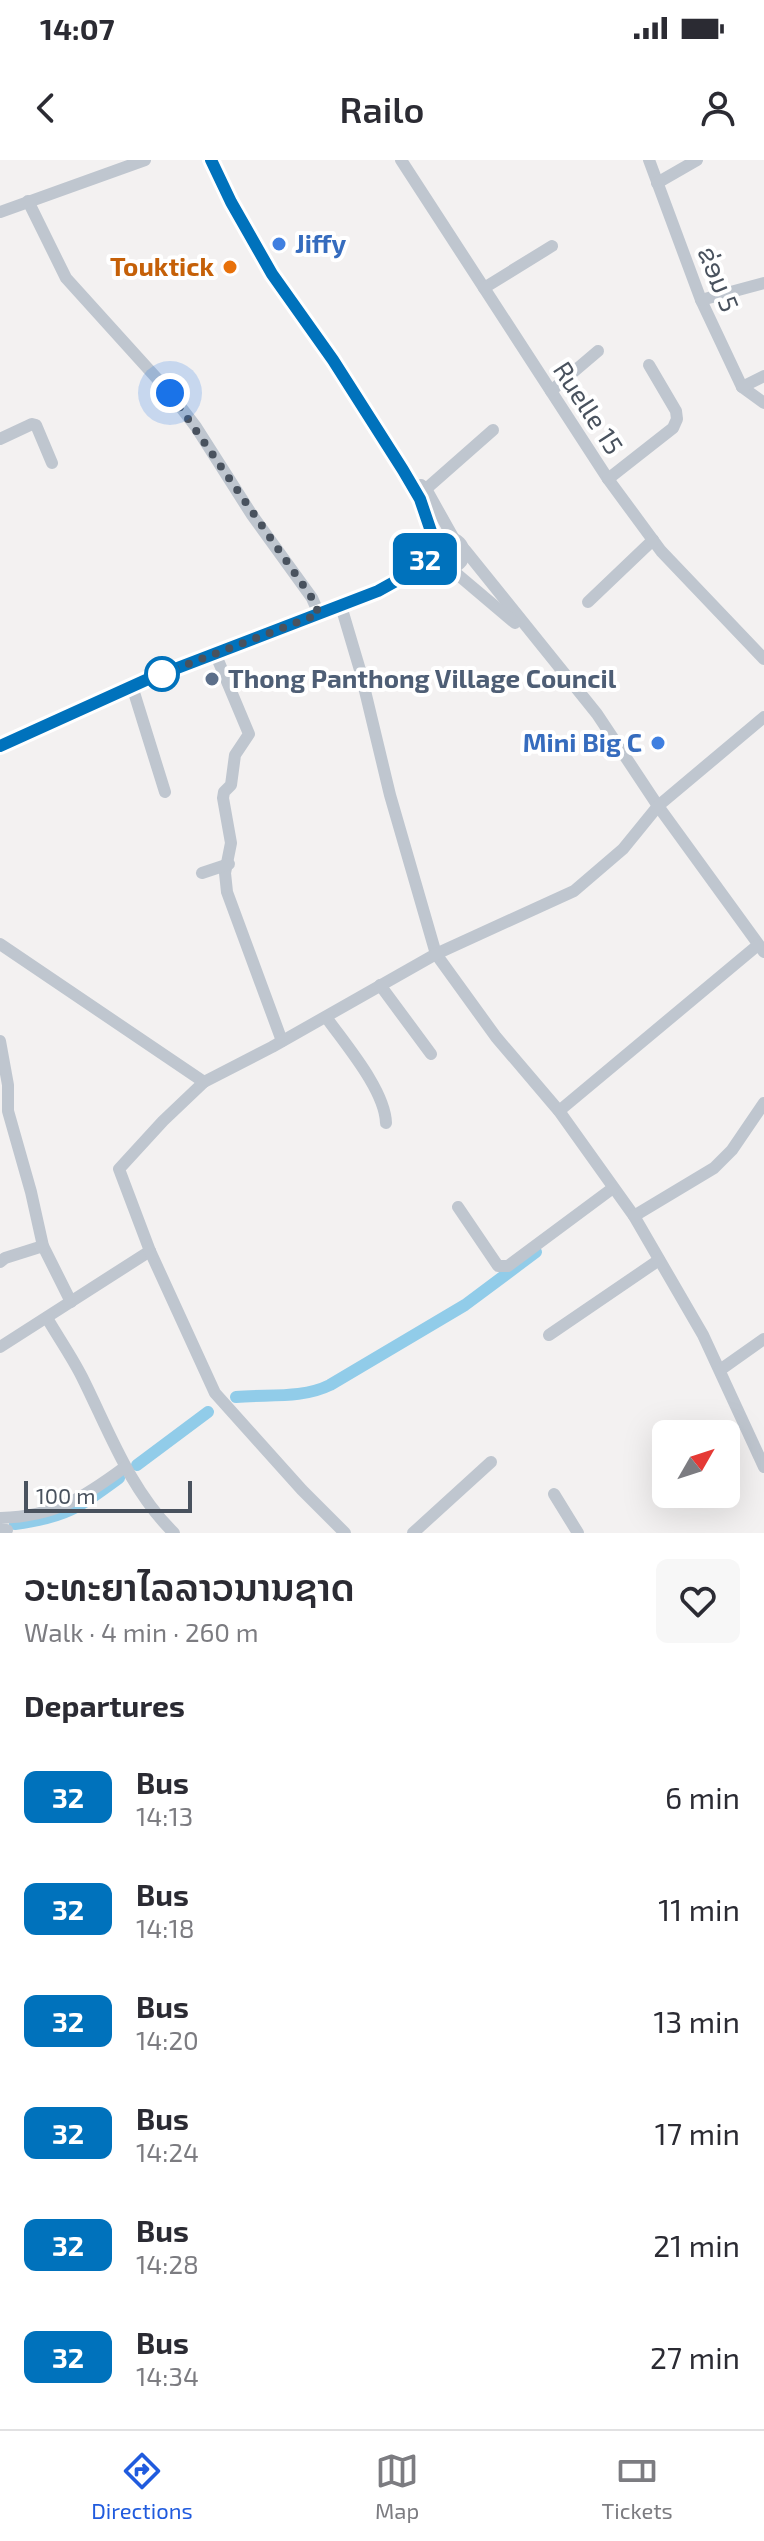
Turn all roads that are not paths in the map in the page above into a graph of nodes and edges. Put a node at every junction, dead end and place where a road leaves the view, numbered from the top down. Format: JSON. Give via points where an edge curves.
{"nodes":[{"id":1,"x":145,"y":160,"type":"edge"},
{"id":2,"x":211,"y":160,"type":"edge"},
{"id":3,"x":401,"y":160,"type":"edge"},
{"id":4,"x":649,"y":160,"type":"edge"},
{"id":5,"x":697,"y":160,"type":"edge"},
{"id":6,"x":657,"y":183,"type":"junction"},
{"id":7,"x":28,"y":201,"type":"junction"},
{"id":8,"x":0,"y":212,"type":"edge"},
{"id":9,"x":552,"y":246,"type":"dead end"},
{"id":10,"x":764,"y":283,"type":"edge"},
{"id":11,"x":484,"y":288,"type":"junction"},
{"id":12,"x":701,"y":300,"type":"junction"},
{"id":13,"x":598,"y":351,"type":"dead end"},
{"id":14,"x":649,"y":365,"type":"dead end"},
{"id":15,"x":764,"y":376,"type":"edge"},
{"id":16,"x":742,"y":387,"type":"junction"},
{"id":17,"x":551,"y":391,"type":"junction"},
{"id":18,"x":764,"y":403,"type":"edge"},
{"id":19,"x":493,"y":430,"type":"dead end"},
{"id":20,"x":0,"y":439,"type":"edge"},
{"id":21,"x":52,"y":463,"type":"dead end"},
{"id":22,"x":403,"y":470,"type":"junction"},
{"id":23,"x":608,"y":479,"type":"junction"},
{"id":24,"x":426,"y":489,"type":"junction"},
{"id":25,"x":454,"y":539,"type":"junction"},
{"id":26,"x":653,"y":540,"type":"junction"},
{"id":27,"x":435,"y":548,"type":"junction"},
{"id":28,"x":465,"y":550,"type":"junction"},
{"id":29,"x":447,"y":568,"type":"junction"},
{"id":30,"x":396,"y":581,"type":"junction"},
{"id":31,"x":588,"y":602,"type":"dead end"},
{"id":32,"x":341,"y":606,"type":"junction"},
{"id":33,"x":319,"y":614,"type":"junction"},
{"id":34,"x":541,"y":647,"type":"junction"},
{"id":35,"x":215,"y":653,"type":"junction"},
{"id":36,"x":764,"y":659,"type":"edge"},
{"id":37,"x":132,"y":686,"type":"junction"},
{"id":38,"x":762,"y":722,"type":"edge"},
{"id":39,"x":0,"y":746,"type":"edge"},
{"id":40,"x":165,"y":792,"type":"dead end"},
{"id":41,"x":658,"y":806,"type":"junction"},
{"id":42,"x":229,"y":864,"type":"junction"},
{"id":43,"x":202,"y":873,"type":"dead end"},
{"id":44,"x":0,"y":944,"type":"edge"},
{"id":45,"x":761,"y":948,"type":"edge"},
{"id":46,"x":436,"y":954,"type":"junction"},
{"id":47,"x":380,"y":985,"type":"junction"},
{"id":48,"x":326,"y":1017,"type":"junction"},
{"id":49,"x":0,"y":1041,"type":"edge"},
{"id":50,"x":282,"y":1041,"type":"junction"},
{"id":51,"x":431,"y":1054,"type":"dead end"},
{"id":52,"x":204,"y":1082,"type":"junction"},
{"id":53,"x":764,"y":1103,"type":"edge"},
{"id":54,"x":559,"y":1111,"type":"junction"},
{"id":55,"x":386,"y":1123,"type":"dead end"},
{"id":56,"x":613,"y":1188,"type":"junction"},
{"id":57,"x":458,"y":1207,"type":"dead end"},
{"id":58,"x":634,"y":1216,"type":"junction"},
{"id":59,"x":43,"y":1246,"type":"junction"},
{"id":60,"x":150,"y":1251,"type":"junction"},
{"id":61,"x":659,"y":1260,"type":"junction"},
{"id":62,"x":0,"y":1262,"type":"edge"},
{"id":63,"x":71,"y":1302,"type":"junction"},
{"id":64,"x":47,"y":1318,"type":"junction"},
{"id":65,"x":549,"y":1335,"type":"dead end"},
{"id":66,"x":764,"y":1339,"type":"edge"},
{"id":67,"x":0,"y":1347,"type":"edge"},
{"id":68,"x":720,"y":1370,"type":"junction"},
{"id":69,"x":491,"y":1462,"type":"dead end"},
{"id":70,"x":125,"y":1467,"type":"junction"},
{"id":71,"x":764,"y":1467,"type":"edge"},
{"id":72,"x":554,"y":1494,"type":"dead end"},
{"id":73,"x":0,"y":1517,"type":"edge"},
{"id":74,"x":5,"y":1531,"type":"edge"},
{"id":75,"x":174,"y":1533,"type":"edge"},
{"id":76,"x":345,"y":1533,"type":"edge"},
{"id":77,"x":413,"y":1533,"type":"edge"},
{"id":78,"x":578,"y":1533,"type":"edge"}],
"edges":[{"from":1,"to":7,"type":"street"},
{"from":2,"to":22,"type":"street","via":[[272,274]]},
{"from":3,"to":11,"type":"street","name":"Ruelle 15"},
{"from":4,"to":6,"type":"street","name":"ຂ່ອມ 5"},
{"from":5,"to":6,"type":"street"},
{"from":6,"to":12,"type":"street","name":"ຂ່ອມ 5"},
{"from":7,"to":8,"type":"street"},
{"from":7,"to":33,"type":"street","via":[[66,278],[196,427]]},
{"from":9,"to":11,"type":"street"},
{"from":10,"to":12,"type":"street"},
{"from":11,"to":17,"type":"street","name":"Ruelle 15"},
{"from":12,"to":16,"type":"street","name":"ຂ່ອມ 5"},
{"from":13,"to":17,"type":"street"},
{"from":14,"to":23,"type":"street","via":[[677,419],[673,428]]},
{"from":15,"to":16,"type":"street"},
{"from":16,"to":18,"type":"street","name":"ຂ່ອມ 5"},
{"from":17,"to":23,"type":"street","name":"Ruelle 15"},
{"from":19,"to":24,"type":"street"},
{"from":20,"to":21,"type":"street","via":[[36,425]]},
{"from":22,"to":24,"type":"street"},
{"from":22,"to":27,"type":"street","via":[[420,499]]},
{"from":23,"to":26,"type":"street","name":"Ruelle 15"},
{"from":24,"to":25,"type":"street"},
{"from":25,"to":27,"type":"street","via":[[443,539]]},
{"from":25,"to":28,"type":"street"},
{"from":26,"to":31,"type":"street"},
{"from":26,"to":36,"type":"street","name":"Ruelle 15"},
{"from":27,"to":29,"type":"street","via":[[436,560]]},
{"from":27,"to":30,"type":"street"},
{"from":28,"to":29,"type":"street","via":[[461,564]]},
{"from":28,"to":34,"type":"street"},
{"from":29,"to":30,"type":"street"},
{"from":29,"to":34,"type":"street"},
{"from":30,"to":32,"type":"street"},
{"from":32,"to":33,"type":"street"},
{"from":32,"to":46,"type":"street"},
{"from":33,"to":35,"type":"street"},
{"from":34,"to":41,"type":"street","via":[[597,714]]},
{"from":35,"to":37,"type":"street"},
{"from":35,"to":42,"type":"street","via":[[249,734],[235,755],[231,785],[223,798]]},
{"from":37,"to":39,"type":"street"},
{"from":37,"to":40,"type":"street"},
{"from":38,"to":41,"type":"street"},
{"from":41,"to":45,"type":"street"},
{"from":41,"to":46,"type":"street","via":[[623,849],[574,891]]},
{"from":42,"to":43,"type":"street"},
{"from":42,"to":50,"type":"street","via":[[227,892]]},
{"from":44,"to":52,"type":"street"},
{"from":45,"to":54,"type":"street"},
{"from":46,"to":47,"type":"street"},
{"from":46,"to":54,"type":"street"},
{"from":47,"to":48,"type":"street"},
{"from":47,"to":51,"type":"street"},
{"from":48,"to":50,"type":"street"},
{"from":48,"to":55,"type":"street","via":[[372,1083]]},
{"from":49,"to":59,"type":"street","via":[[8,1111]]},
{"from":50,"to":52,"type":"street"},
{"from":52,"to":60,"type":"street","via":[[119,1169]]},
{"from":53,"to":58,"type":"street","via":[[726,1159]]},
{"from":54,"to":56,"type":"street"},
{"from":56,"to":57,"type":"street","via":[[508,1266],[498,1266]]},
{"from":56,"to":58,"type":"street"},
{"from":58,"to":61,"type":"street"},
{"from":59,"to":62,"type":"street"},
{"from":59,"to":63,"type":"street"},
{"from":60,"to":63,"type":"street"},
{"from":60,"to":76,"type":"street","via":[[215,1393]]},
{"from":61,"to":65,"type":"street"},
{"from":61,"to":68,"type":"street"},
{"from":63,"to":64,"type":"street"},
{"from":64,"to":67,"type":"street"},
{"from":64,"to":70,"type":"street"},
{"from":66,"to":68,"type":"street"},
{"from":68,"to":71,"type":"street"},
{"from":69,"to":77,"type":"street"},
{"from":70,"to":73,"type":"street","via":[[62,1507]]},
{"from":70,"to":75,"type":"street","via":[[148,1505]]},
{"from":72,"to":78,"type":"street"},
{"from":73,"to":74,"type":"street"}]}
